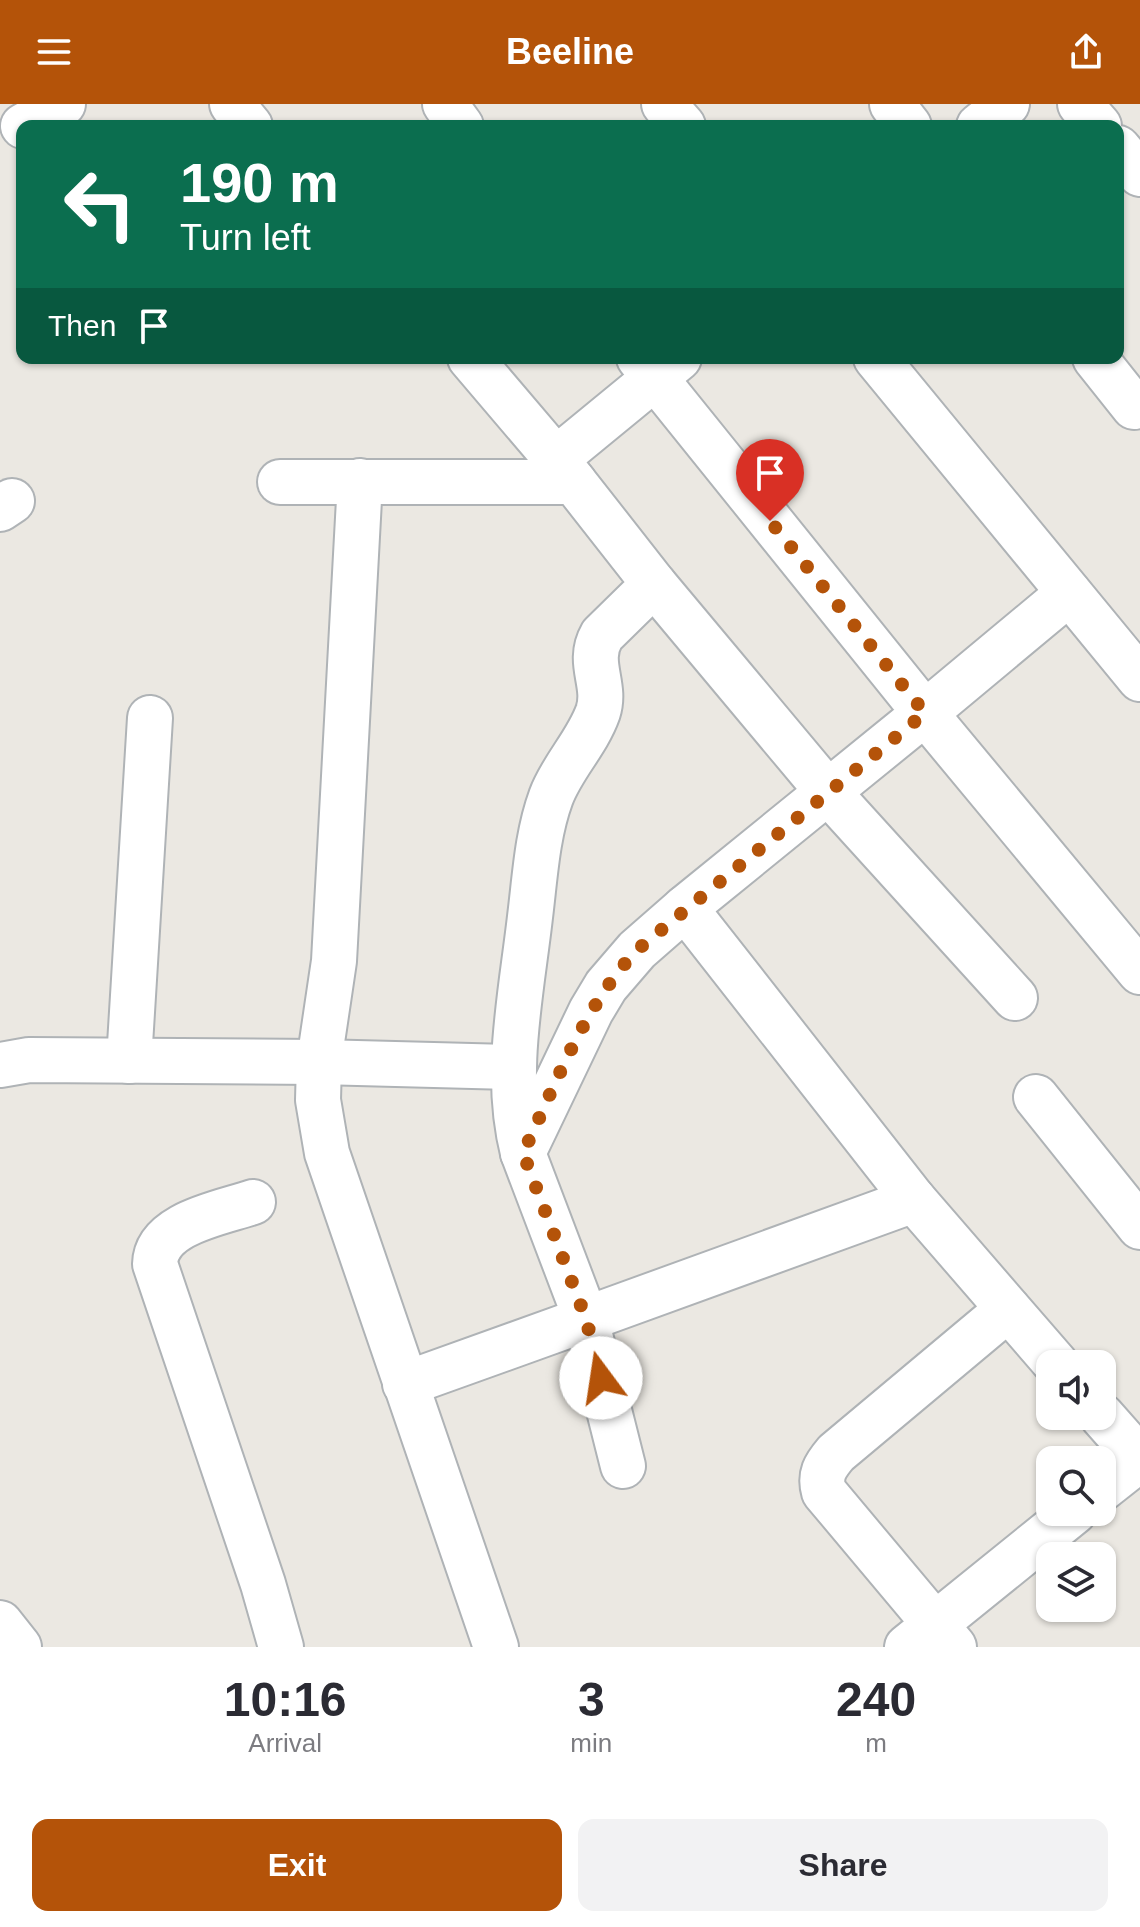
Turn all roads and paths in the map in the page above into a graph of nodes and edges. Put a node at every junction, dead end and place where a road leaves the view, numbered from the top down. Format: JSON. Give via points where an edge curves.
{"nodes":[{"id":1,"x":232,"y":104,"type":"edge"},
{"id":2,"x":664,"y":104,"type":"edge"},
{"id":3,"x":892,"y":104,"type":"edge"},
{"id":4,"x":1007,"y":104,"type":"edge"},
{"id":5,"x":1080,"y":104,"type":"edge"},
{"id":6,"x":245,"y":120,"type":"edge"},
{"id":7,"x":678,"y":120,"type":"edge"},
{"id":8,"x":904,"y":120,"type":"edge"},
{"id":9,"x":987,"y":120,"type":"edge"},
{"id":10,"x":1094,"y":120,"type":"edge"},
{"id":11,"x":1124,"y":155,"type":"edge"},
{"id":12,"x":1140,"y":174,"type":"edge"},
{"id":13,"x":475,"y":364,"type":"edge"},
{"id":14,"x":657,"y":364,"type":"edge"},
{"id":15,"x":881,"y":364,"type":"edge"},
{"id":16,"x":1100,"y":364,"type":"edge"},
{"id":17,"x":1134,"y":407,"type":"dead end"},
{"id":18,"x":565,"y":470,"type":"junction"},
{"id":19,"x":360,"y":481,"type":"junction"},
{"id":20,"x":280,"y":482,"type":"dead end"},
{"id":21,"x":654,"y":584,"type":"junction"},
{"id":22,"x":1069,"y":593,"type":"junction"},
{"id":23,"x":1140,"y":679,"type":"edge"},
{"id":24,"x":925,"y":713,"type":"junction"},
{"id":25,"x":150,"y":718,"type":"dead end"},
{"id":26,"x":828,"y":792,"type":"junction"},
{"id":27,"x":685,"y":908,"type":"junction"},
{"id":28,"x":1140,"y":972,"type":"edge"},
{"id":29,"x":1015,"y":998,"type":"dead end"},
{"id":30,"x":129,"y":1061,"type":"junction"},
{"id":31,"x":319,"y":1062,"type":"junction"},
{"id":32,"x":0,"y":1065,"type":"edge"},
{"id":33,"x":512,"y":1067,"type":"junction"},
{"id":34,"x":1036,"y":1097,"type":"dead end"},
{"id":35,"x":523,"y":1153,"type":"junction"},
{"id":36,"x":914,"y":1200,"type":"junction"},
{"id":37,"x":253,"y":1202,"type":"dead end"},
{"id":38,"x":1140,"y":1227,"type":"edge"},
{"id":39,"x":1008,"y":1309,"type":"junction"},
{"id":40,"x":586,"y":1319,"type":"junction"},
{"id":41,"x":1044,"y":1350,"type":"edge"},
{"id":42,"x":405,"y":1384,"type":"junction"},
{"id":43,"x":1114,"y":1430,"type":"edge"},
{"id":44,"x":1140,"y":1459,"type":"edge"},
{"id":45,"x":623,"y":1466,"type":"dead end"},
{"id":46,"x":1116,"y":1478,"type":"edge"},
{"id":47,"x":1058,"y":1526,"type":"edge"},
{"id":48,"x":0,"y":1623,"type":"edge"},
{"id":49,"x":932,"y":1640,"type":"edge"},
{"id":50,"x":19,"y":1647,"type":"edge"},
{"id":51,"x":281,"y":1647,"type":"edge"},
{"id":52,"x":496,"y":1647,"type":"edge"}],
"edges":[{"from":1,"to":6,"type":"street"},
{"from":2,"to":7,"type":"street"},
{"from":3,"to":8,"type":"street"},
{"from":4,"to":9,"type":"street"},
{"from":5,"to":10,"type":"street"},
{"from":11,"to":12,"type":"street"},
{"from":13,"to":18,"type":"street"},
{"from":14,"to":18,"type":"street"},
{"from":14,"to":24,"type":"street"},
{"from":15,"to":22,"type":"street"},
{"from":16,"to":17,"type":"street"},
{"from":18,"to":19,"type":"street"},
{"from":18,"to":21,"type":"street"},
{"from":19,"to":20,"type":"street"},
{"from":19,"to":31,"type":"street","via":[[334,961]]},
{"from":21,"to":26,"type":"street"},
{"from":21,"to":33,"type":"street","via":[[597,645],[599,708],[562,772],[542,823]]},
{"from":22,"to":23,"type":"street"},
{"from":22,"to":24,"type":"street"},
{"from":24,"to":26,"type":"street"},
{"from":24,"to":28,"type":"street"},
{"from":25,"to":30,"type":"street"},
{"from":26,"to":27,"type":"street"},
{"from":26,"to":29,"type":"street"},
{"from":27,"to":35,"type":"street","via":[[606,986]]},
{"from":27,"to":36,"type":"street"},
{"from":30,"to":31,"type":"street"},
{"from":30,"to":32,"type":"street","via":[[29,1060]]},
{"from":31,"to":33,"type":"street"},
{"from":31,"to":42,"type":"street","via":[[318,1100],[327,1153]]},
{"from":33,"to":35,"type":"street"},
{"from":34,"to":38,"type":"street"},
{"from":35,"to":40,"type":"street"},
{"from":36,"to":39,"type":"street"},
{"from":36,"to":40,"type":"street"},
{"from":37,"to":51,"type":"street","via":[[178,1228],[159,1244],[155,1264]]},
{"from":39,"to":41,"type":"street"},
{"from":39,"to":49,"type":"street","via":[[836,1453],[820,1480]]},
{"from":40,"to":42,"type":"street"},
{"from":40,"to":45,"type":"street"},
{"from":42,"to":52,"type":"street"},
{"from":43,"to":44,"type":"street"},
{"from":44,"to":46,"type":"street"},
{"from":47,"to":49,"type":"street"},
{"from":48,"to":50,"type":"street"}]}
